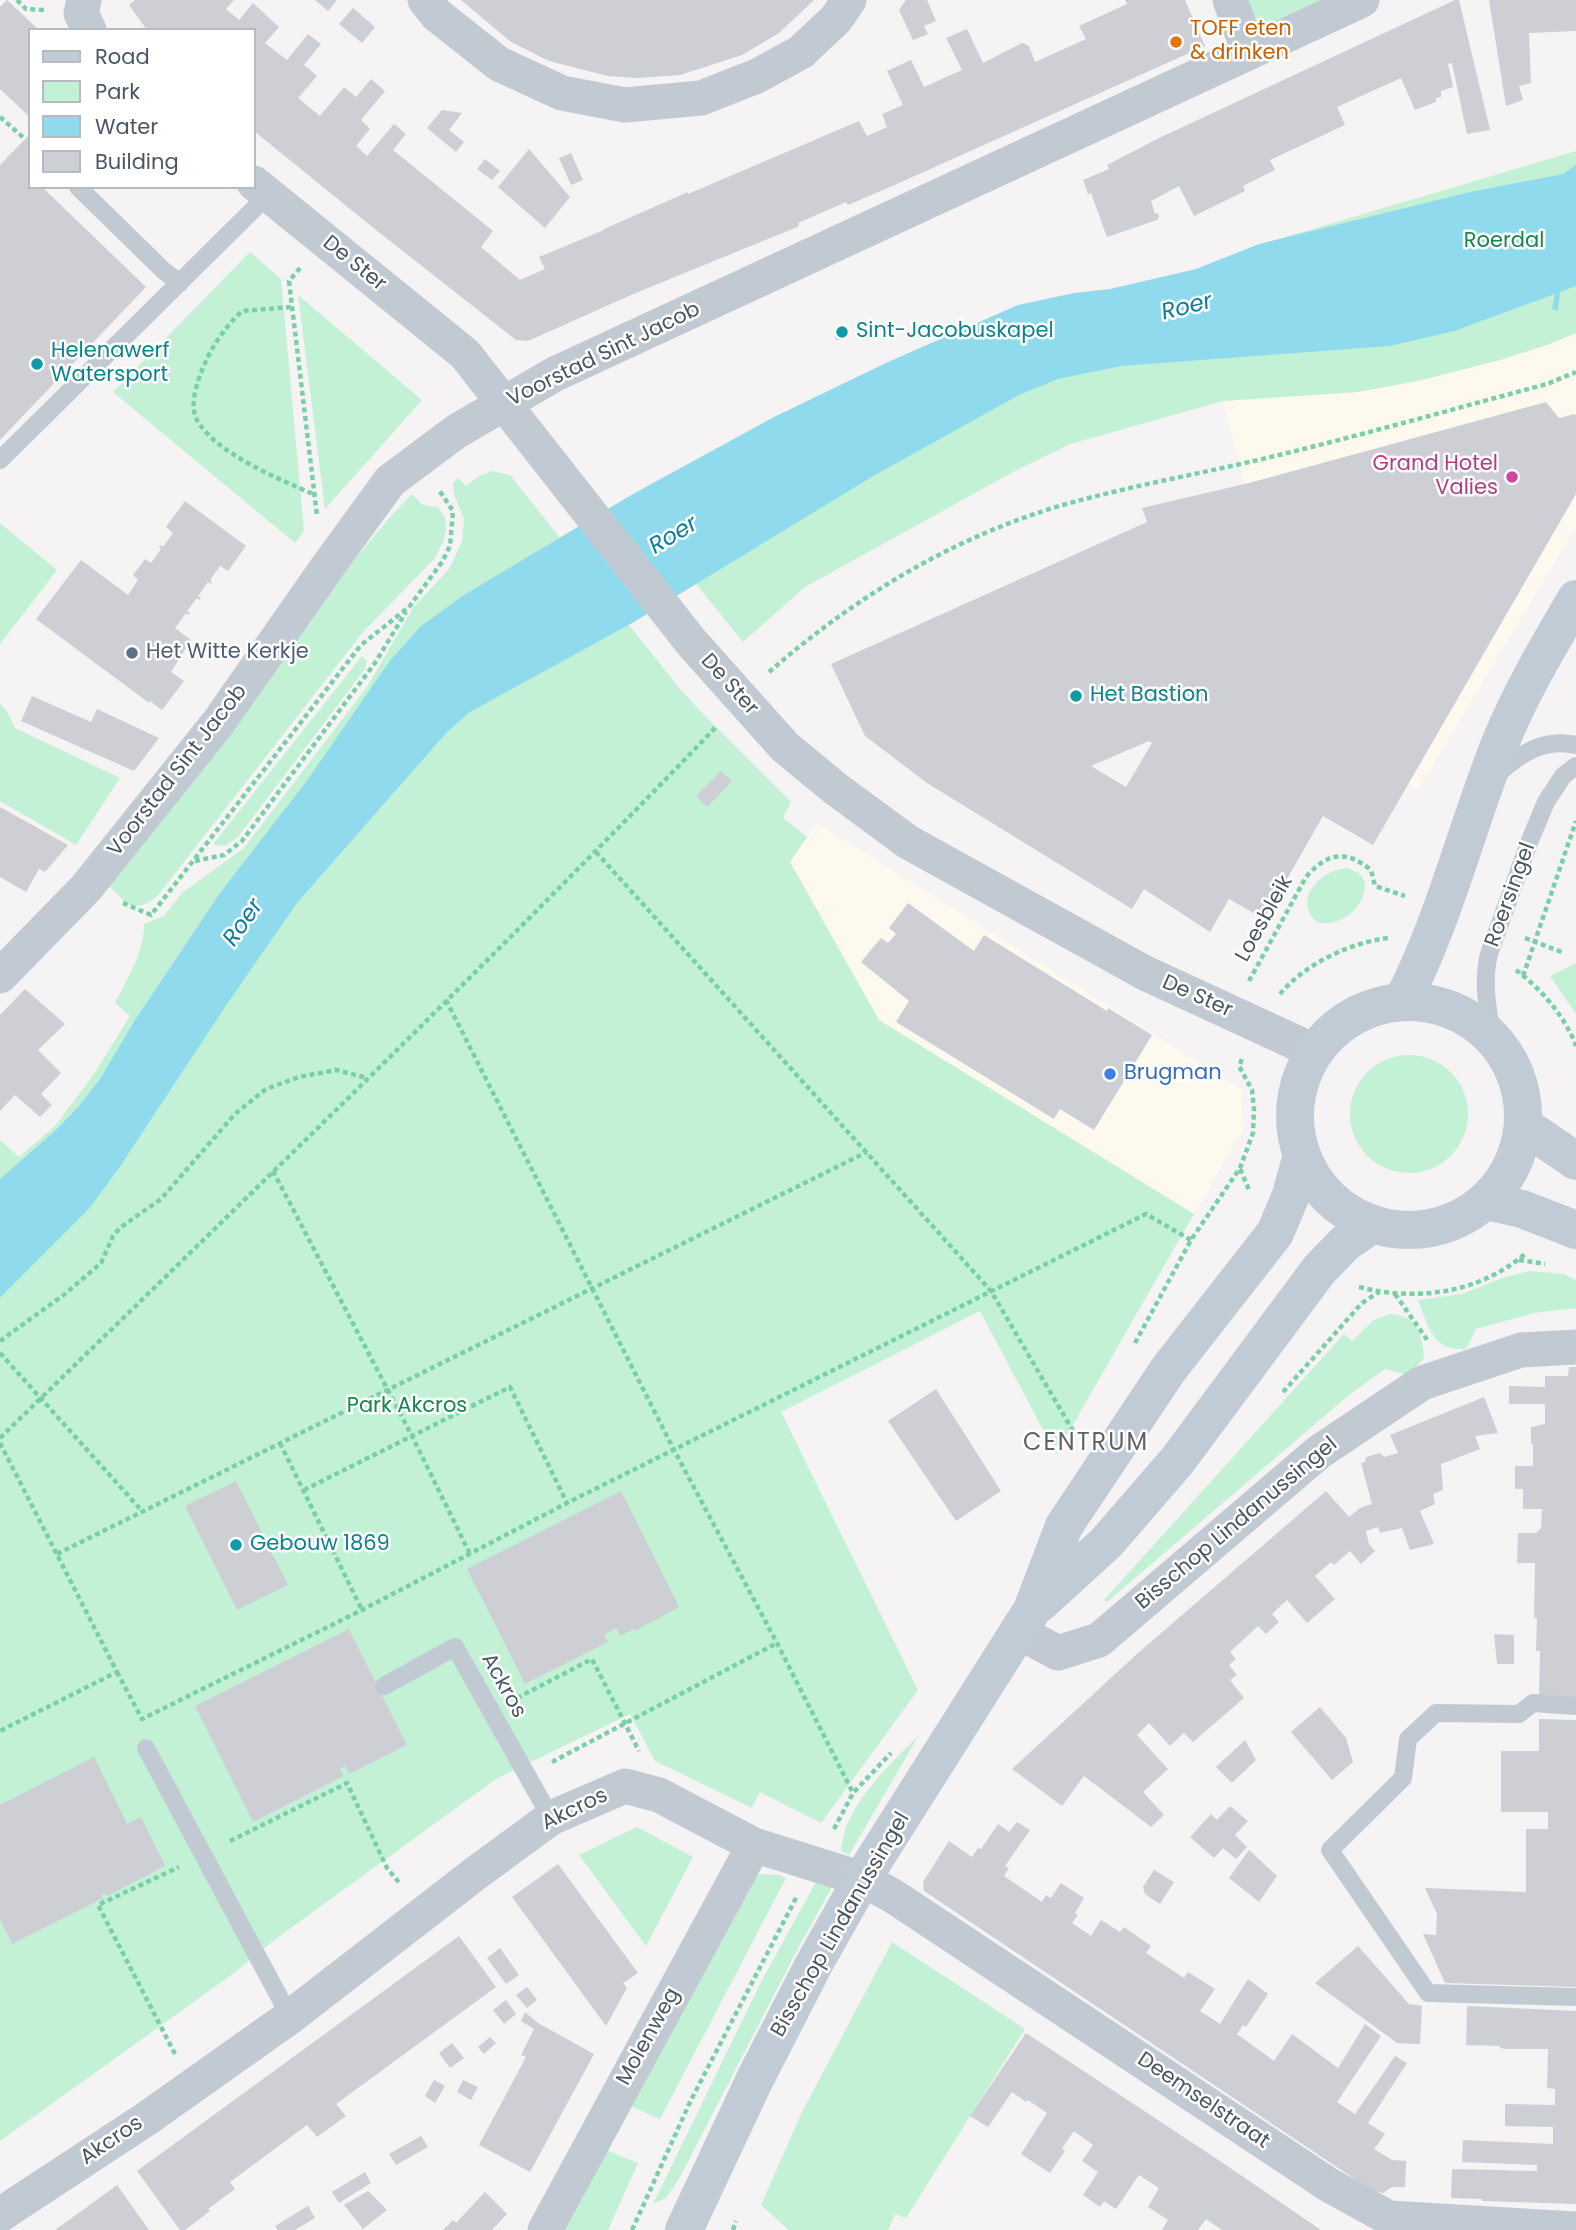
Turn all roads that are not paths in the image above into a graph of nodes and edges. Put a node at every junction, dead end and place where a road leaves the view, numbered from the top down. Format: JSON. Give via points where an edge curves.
{"nodes":[{"id":1,"x":85,"y":0,"type":"edge"},
{"id":2,"x":425,"y":0,"type":"edge"},
{"id":3,"x":849,"y":0,"type":"edge"},
{"id":4,"x":1230,"y":0,"type":"edge"},
{"id":5,"x":1362,"y":0,"type":"edge"},
{"id":6,"x":88,"y":28,"type":"edge"},
{"id":7,"x":1249,"y":52,"type":"junction"},
{"id":8,"x":80,"y":189,"type":"edge"},
{"id":9,"x":261,"y":189,"type":"edge"},
{"id":10,"x":180,"y":283,"type":"junction"},
{"id":11,"x":505,"y":402,"type":"junction"},
{"id":12,"x":0,"y":460,"type":"edge"},
{"id":13,"x":1576,"y":599,"type":"edge"},
{"id":14,"x":1576,"y":745,"type":"edge"},
{"id":15,"x":1576,"y":766,"type":"edge"},
{"id":16,"x":1484,"y":787,"type":"junction"},
{"id":17,"x":0,"y":976,"type":"edge"},
{"id":18,"x":1402,"y":1002,"type":"junction"},
{"id":19,"x":1492,"y":1037,"type":"junction"},
{"id":20,"x":1314,"y":1051,"type":"junction"},
{"id":21,"x":1524,"y":1125,"type":"junction"},
{"id":22,"x":1302,"y":1155,"type":"junction"},
{"id":23,"x":1576,"y":1161,"type":"edge"},
{"id":24,"x":1486,"y":1201,"type":"junction"},
{"id":25,"x":1373,"y":1224,"type":"junction"},
{"id":26,"x":1576,"y":1230,"type":"edge"},
{"id":27,"x":1576,"y":1347,"type":"edge"},
{"id":28,"x":1026,"y":1621,"type":"junction"},
{"id":29,"x":384,"y":1686,"type":"dead end"},
{"id":30,"x":1576,"y":1706,"type":"edge"},
{"id":31,"x":146,"y":1748,"type":"dead end"},
{"id":32,"x":551,"y":1818,"type":"junction"},
{"id":33,"x":754,"y":1845,"type":"junction"},
{"id":34,"x":878,"y":1888,"type":"junction"},
{"id":35,"x":1576,"y":1997,"type":"edge"},
{"id":36,"x":290,"y":2017,"type":"junction"},
{"id":37,"x":0,"y":2215,"type":"edge"},
{"id":38,"x":1576,"y":2229,"type":"edge"},
{"id":39,"x":545,"y":2230,"type":"edge"},
{"id":40,"x":684,"y":2230,"type":"edge"}],
"edges":[{"from":1,"to":6,"type":"street","via":[[81,13]]},
{"from":2,"to":3,"type":"street","via":[[499,65],[562,93],[625,105],[701,98],[757,76],[801,52]]},
{"from":4,"to":7,"type":"street"},
{"from":5,"to":7,"type":"street","name":"Voorstad Sint Jacob"},
{"from":7,"to":11,"type":"street","name":"Voorstad Sint Jacob","via":[[567,368]]},
{"from":8,"to":10,"type":"lane"},
{"from":9,"to":10,"type":"lane"},
{"from":9,"to":11,"type":"street","name":"De Ster","via":[[465,354]]},
{"from":10,"to":12,"type":"lane"},
{"from":11,"to":17,"type":"street","name":"Voorstad Sint Jacob","via":[[390,481],[218,723],[86,888]]},
{"from":11,"to":20,"type":"street","name":"De Ster","via":[[692,643],[785,747],[836,789],[908,842],[1145,973]]},
{"from":13,"to":16,"type":"main road","via":[[1541,659]]},
{"from":14,"to":16,"type":"lane","via":[[1540,745],[1511,762]]},
{"from":15,"to":19,"type":"lane","name":"Roersingel","via":[[1563,775],[1546,802],[1489,954],[1486,985]]},
{"from":16,"to":18,"type":"main road","via":[[1437,923]]},
{"from":18,"to":19,"type":"main road","via":[[1451,1010]]},
{"from":18,"to":20,"type":"main road","via":[[1355,1015]]},
{"from":19,"to":21,"type":"main road","via":[[1518,1079]]},
{"from":20,"to":22,"type":"main road","via":[[1298,1087],[1295,1107]]},
{"from":21,"to":23,"type":"main road"},
{"from":21,"to":24,"type":"main road","via":[[1513,1164]]},
{"from":22,"to":25,"type":"main road","via":[[1326,1194]]},
{"from":22,"to":28,"type":"main road","name":"Bisschop Lindanussingel","via":[[1275,1233],[1168,1370],[1117,1444],[1064,1527]]},
{"from":24,"to":25,"type":"main road","via":[[1437,1227],[1395,1230]]},
{"from":24,"to":26,"type":"main road"},
{"from":25,"to":28,"type":"main road","name":"Bisschop Lindanussingel","via":[[1345,1243],[1319,1270],[1177,1461],[1105,1543]]},
{"from":27,"to":28,"type":"street","name":"Bisschop Lindanussingel","via":[[1521,1350],[1422,1383],[1320,1451],[1099,1640],[1058,1653]]},
{"from":28,"to":34,"type":"main road","name":"Bisschop Lindanussingel"},
{"from":29,"to":32,"type":"lane","name":"Ackros","via":[[455,1647]]},
{"from":30,"to":35,"type":"lane","via":[[1533,1703],[1519,1714],[1436,1713],[1408,1739],[1403,1778],[1330,1850],[1427,1993]]},
{"from":31,"to":36,"type":"lane"},
{"from":32,"to":33,"type":"street","name":"Akcros","via":[[625,1786],[659,1795]]},
{"from":32,"to":36,"type":"street","name":"Akcros"},
{"from":33,"to":34,"type":"street","name":"Akcros"},
{"from":33,"to":39,"type":"street","name":"Molenweg"},
{"from":34,"to":38,"type":"street","name":"Deemselstraat","via":[[1329,2185],[1389,2218]]},
{"from":34,"to":40,"type":"main road","name":"Bisschop Lindanussingel","via":[[814,1964]]},
{"from":36,"to":37,"type":"street","name":"Akcros"}]}
